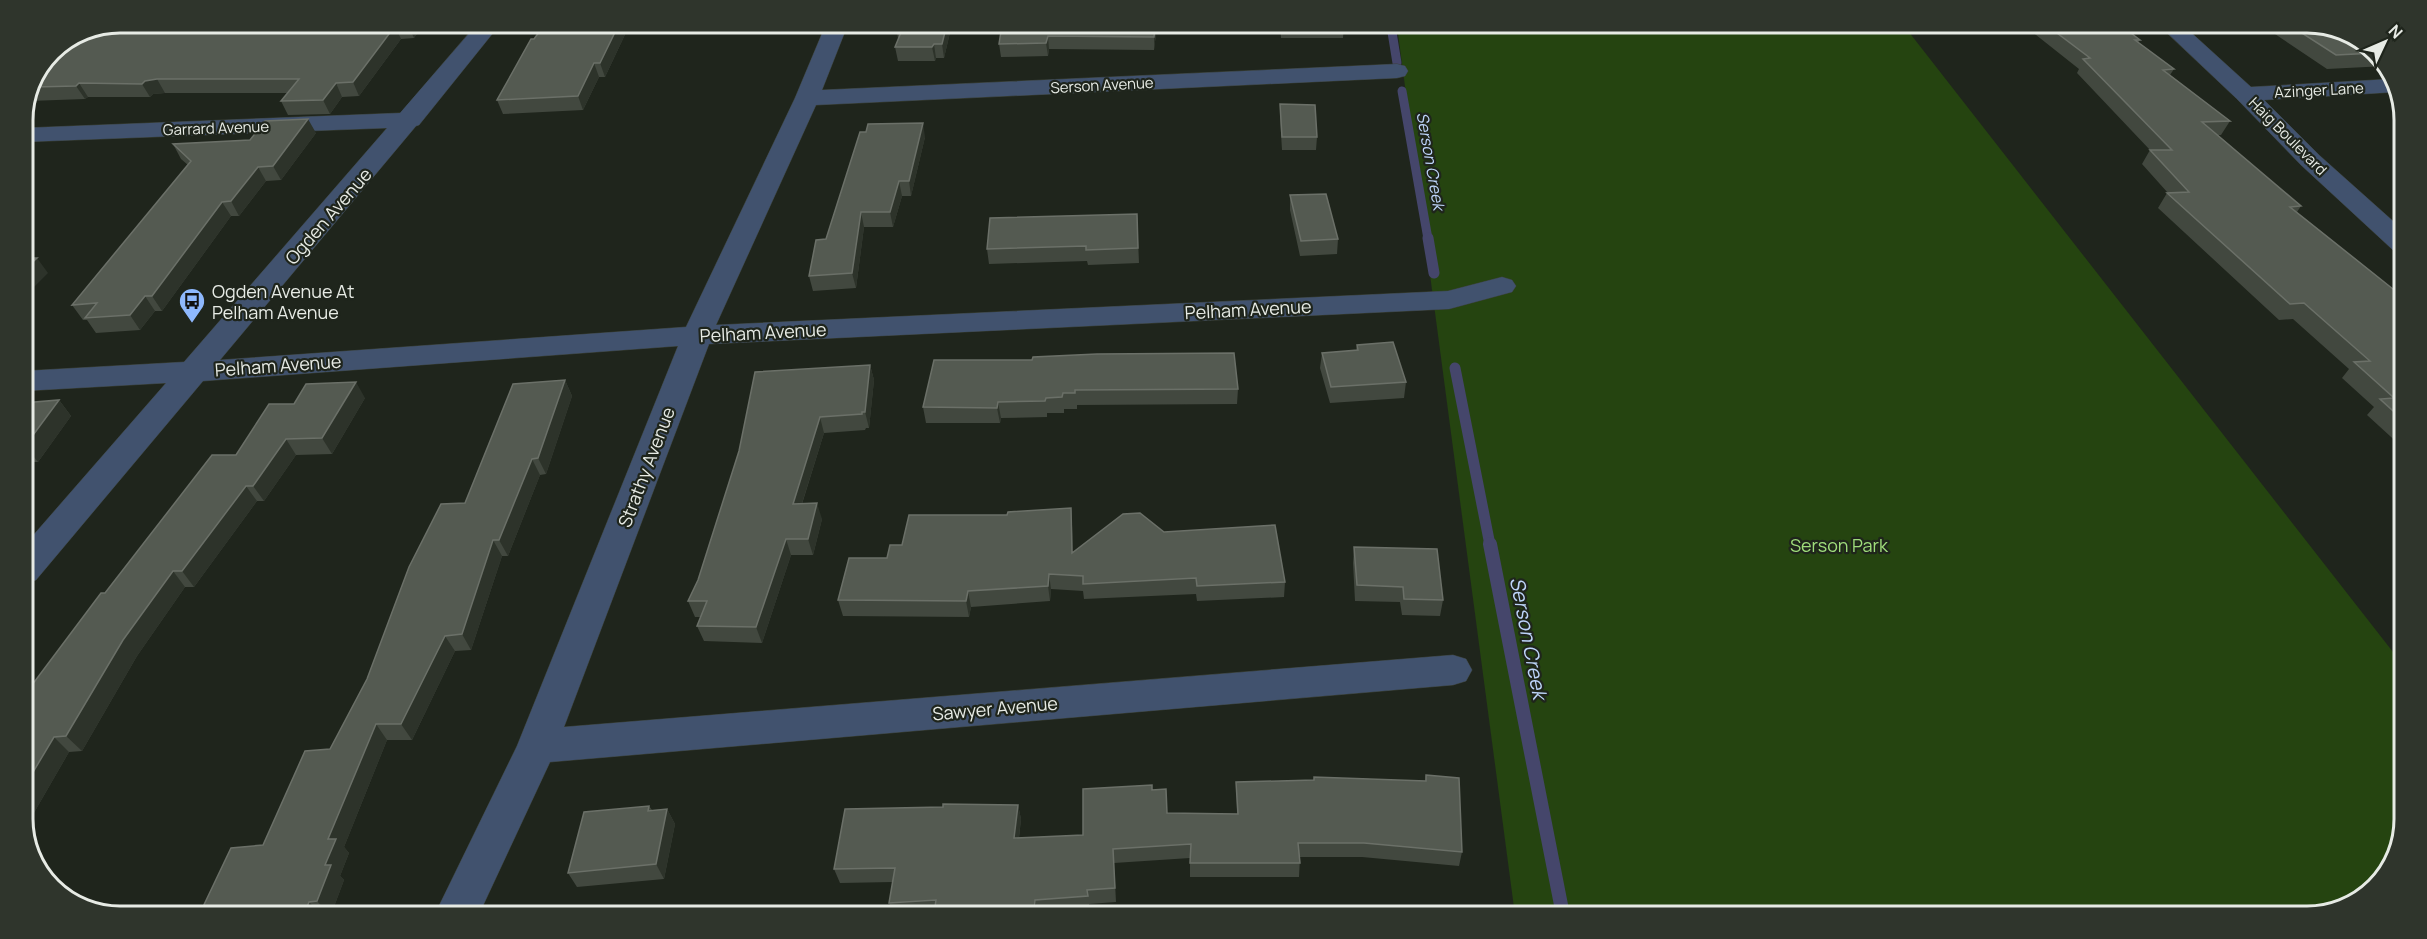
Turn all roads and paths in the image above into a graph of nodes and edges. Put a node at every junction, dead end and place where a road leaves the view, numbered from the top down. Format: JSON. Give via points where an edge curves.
{"nodes":[{"id":1,"x":482,"y":33,"type":"edge"},
{"id":2,"x":833,"y":33,"type":"edge"},
{"id":3,"x":2179,"y":33,"type":"edge"},
{"id":4,"x":1397,"y":71,"type":"dead end"},
{"id":5,"x":2387,"y":86,"type":"edge"},
{"id":6,"x":2245,"y":94,"type":"junction"},
{"id":7,"x":807,"y":98,"type":"junction"},
{"id":8,"x":410,"y":120,"type":"junction"},
{"id":9,"x":33,"y":135,"type":"edge"},
{"id":10,"x":2394,"y":236,"type":"edge"},
{"id":11,"x":1502,"y":286,"type":"dead end"},
{"id":12,"x":697,"y":335,"type":"junction"},
{"id":13,"x":196,"y":371,"type":"junction"},
{"id":14,"x":33,"y":380,"type":"edge"},
{"id":15,"x":33,"y":559,"type":"edge"},
{"id":16,"x":1453,"y":670,"type":"dead end"},
{"id":17,"x":537,"y":746,"type":"junction"},
{"id":18,"x":461,"y":906,"type":"edge"}],
"edges":[{"from":1,"to":8,"type":"street","name":"Ogden Avenue"},
{"from":2,"to":7,"type":"street","name":"Strathy Avenue"},
{"from":3,"to":6,"type":"street","name":"Haig Boulevard"},
{"from":4,"to":7,"type":"street","name":"Serson Avenue"},
{"from":5,"to":6,"type":"street","name":"Azinger Lane"},
{"from":6,"to":10,"type":"street","name":"Haig Boulevard"},
{"from":7,"to":12,"type":"street","name":"Strathy Avenue"},
{"from":8,"to":9,"type":"street","name":"Garrard Avenue"},
{"from":8,"to":13,"type":"street","name":"Ogden Avenue"},
{"from":11,"to":12,"type":"street","name":"Pelham Avenue","via":[[1449,300]]},
{"from":12,"to":13,"type":"street","name":"Pelham Avenue"},
{"from":12,"to":17,"type":"street","name":"Strathy Avenue"},
{"from":13,"to":14,"type":"street","name":"Pelham Avenue"},
{"from":13,"to":15,"type":"street","name":"Ogden Avenue"},
{"from":16,"to":17,"type":"street","name":"Sawyer Avenue"},
{"from":17,"to":18,"type":"street","name":"Strathy Avenue"}]}
